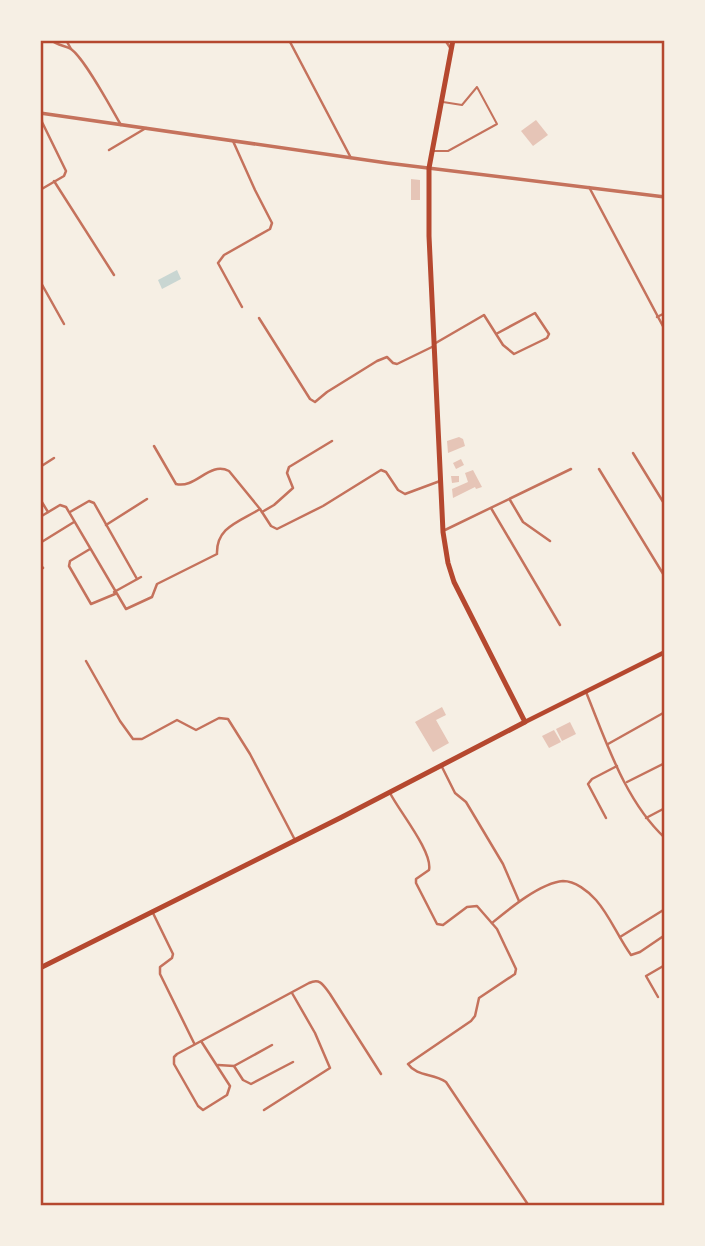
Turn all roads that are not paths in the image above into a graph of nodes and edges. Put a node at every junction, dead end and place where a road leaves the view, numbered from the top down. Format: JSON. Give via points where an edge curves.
{"nodes":[{"id":1,"x":51,"y":40,"type":"edge"},
{"id":2,"x":66,"y":40,"type":"edge"},
{"id":3,"x":289,"y":40,"type":"edge"},
{"id":4,"x":445,"y":40,"type":"edge"},
{"id":5,"x":453,"y":40,"type":"edge"},
{"id":6,"x":71,"y":49,"type":"junction"},
{"id":7,"x":451,"y":50,"type":"junction"},
{"id":8,"x":441,"y":102,"type":"junction"},
{"id":9,"x":41,"y":113,"type":"edge"},
{"id":10,"x":121,"y":125,"type":"junction"},
{"id":11,"x":146,"y":128,"type":"junction"},
{"id":12,"x":233,"y":141,"type":"junction"},
{"id":13,"x":108,"y":150,"type":"dead end"},
{"id":14,"x":432,"y":151,"type":"junction"},
{"id":15,"x":351,"y":158,"type":"junction"},
{"id":16,"x":429,"y":168,"type":"junction"},
{"id":17,"x":54,"y":181,"type":"junction"},
{"id":18,"x":589,"y":187,"type":"junction"},
{"id":19,"x":41,"y":189,"type":"edge"},
{"id":20,"x":665,"y":197,"type":"edge"},
{"id":21,"x":114,"y":275,"type":"dead end"},
{"id":22,"x":40,"y":281,"type":"edge"},
{"id":23,"x":242,"y":307,"type":"dead end"},
{"id":24,"x":665,"y":313,"type":"edge"},
{"id":25,"x":657,"y":317,"type":"junction"},
{"id":26,"x":259,"y":318,"type":"dead end"},
{"id":27,"x":64,"y":324,"type":"dead end"},
{"id":28,"x":665,"y":330,"type":"edge"},
{"id":29,"x":496,"y":334,"type":"junction"},
{"id":30,"x":434,"y":345,"type":"junction"},
{"id":31,"x":332,"y":441,"type":"dead end"},
{"id":32,"x":154,"y":446,"type":"dead end"},
{"id":33,"x":633,"y":453,"type":"dead end"},
{"id":34,"x":54,"y":458,"type":"dead end"},
{"id":35,"x":40,"y":467,"type":"edge"},
{"id":36,"x":571,"y":469,"type":"dead end"},
{"id":37,"x":599,"y":470,"type":"dead end"},
{"id":38,"x":440,"y":481,"type":"junction"},
{"id":39,"x":40,"y":499,"type":"edge"},
{"id":40,"x":147,"y":499,"type":"dead end"},
{"id":41,"x":510,"y":500,"type":"junction"},
{"id":42,"x":665,"y":505,"type":"edge"},
{"id":43,"x":491,"y":508,"type":"junction"},
{"id":44,"x":261,"y":510,"type":"junction"},
{"id":45,"x":48,"y":512,"type":"junction"},
{"id":46,"x":69,"y":512,"type":"junction"},
{"id":47,"x":40,"y":517,"type":"edge"},
{"id":48,"x":74,"y":522,"type":"junction"},
{"id":49,"x":106,"y":524,"type":"junction"},
{"id":50,"x":443,"y":532,"type":"junction"},
{"id":51,"x":550,"y":541,"type":"dead end"},
{"id":52,"x":40,"y":543,"type":"edge"},
{"id":53,"x":90,"y":549,"type":"junction"},
{"id":54,"x":40,"y":564,"type":"edge"},
{"id":55,"x":43,"y":568,"type":"dead end"},
{"id":56,"x":141,"y":577,"type":"dead end"},
{"id":57,"x":665,"y":577,"type":"edge"},
{"id":58,"x":136,"y":579,"type":"junction"},
{"id":59,"x":115,"y":592,"type":"junction"},
{"id":60,"x":560,"y":625,"type":"dead end"},
{"id":61,"x":665,"y":652,"type":"edge"},
{"id":62,"x":86,"y":661,"type":"dead end"},
{"id":63,"x":586,"y":692,"type":"junction"},
{"id":64,"x":665,"y":712,"type":"edge"},
{"id":65,"x":525,"y":722,"type":"junction"},
{"id":66,"x":608,"y":744,"type":"junction"},
{"id":67,"x":665,"y":763,"type":"edge"},
{"id":68,"x":441,"y":765,"type":"junction"},
{"id":69,"x":618,"y":766,"type":"junction"},
{"id":70,"x":626,"y":783,"type":"junction"},
{"id":71,"x":390,"y":792,"type":"junction"},
{"id":72,"x":665,"y":808,"type":"edge"},
{"id":73,"x":606,"y":818,"type":"dead end"},
{"id":74,"x":646,"y":818,"type":"junction"},
{"id":75,"x":665,"y":838,"type":"edge"},
{"id":76,"x":295,"y":840,"type":"junction"},
{"id":77,"x":519,"y":902,"type":"junction"},
{"id":78,"x":665,"y":909,"type":"edge"},
{"id":79,"x":152,"y":911,"type":"junction"},
{"id":80,"x":492,"y":923,"type":"junction"},
{"id":81,"x":665,"y":935,"type":"edge"},
{"id":82,"x":620,"y":937,"type":"junction"},
{"id":83,"x":665,"y":965,"type":"edge"},
{"id":84,"x":40,"y":968,"type":"edge"},
{"id":85,"x":292,"y":993,"type":"junction"},
{"id":86,"x":658,"y":997,"type":"dead end"},
{"id":87,"x":201,"y":1041,"type":"junction"},
{"id":88,"x":195,"y":1044,"type":"junction"},
{"id":89,"x":272,"y":1045,"type":"dead end"},
{"id":90,"x":293,"y":1062,"type":"dead end"},
{"id":91,"x":218,"y":1065,"type":"junction"},
{"id":92,"x":234,"y":1066,"type":"junction"},
{"id":93,"x":381,"y":1074,"type":"dead end"},
{"id":94,"x":264,"y":1110,"type":"dead end"},
{"id":95,"x":529,"y":1206,"type":"edge"}],
"edges":[{"from":1,"to":6,"type":"street"},
{"from":2,"to":6,"type":"street"},
{"from":3,"to":15,"type":"street"},
{"from":4,"to":7,"type":"street"},
{"from":5,"to":7,"type":"highway"},
{"from":6,"to":10,"type":"street"},
{"from":7,"to":8,"type":"highway"},
{"from":8,"to":14,"type":"highway"},
{"from":8,"to":14,"type":"lane","via":[[462,105],[477,87],[497,124],[448,151]]},
{"from":9,"to":10,"type":"street"},
{"from":9,"to":17,"type":"street","via":[[66,171]]},
{"from":10,"to":11,"type":"street"},
{"from":11,"to":12,"type":"street"},
{"from":11,"to":13,"type":"street"},
{"from":12,"to":15,"type":"street"},
{"from":12,"to":23,"type":"street","via":[[272,223],[270,229],[223,255],[218,263]]},
{"from":14,"to":16,"type":"highway"},
{"from":15,"to":16,"type":"street"},
{"from":16,"to":18,"type":"street"},
{"from":16,"to":30,"type":"highway"},
{"from":17,"to":19,"type":"street"},
{"from":17,"to":21,"type":"street"},
{"from":18,"to":20,"type":"street"},
{"from":18,"to":25,"type":"street"},
{"from":22,"to":27,"type":"street"},
{"from":24,"to":25,"type":"street"},
{"from":25,"to":28,"type":"street"},
{"from":26,"to":30,"type":"street","via":[[315,402],[377,361],[387,358],[397,364]]},
{"from":29,"to":29,"type":"street","via":[[514,354],[549,334],[535,313]]},
{"from":29,"to":30,"type":"street","via":[[484,315]]},
{"from":30,"to":38,"type":"highway"},
{"from":31,"to":44,"type":"street","via":[[289,467],[293,488]]},
{"from":32,"to":44,"type":"street","via":[[176,484],[185,485],[224,468]]},
{"from":33,"to":42,"type":"street"},
{"from":34,"to":35,"type":"street"},
{"from":36,"to":41,"type":"street"},
{"from":37,"to":57,"type":"street"},
{"from":38,"to":44,"type":"street","via":[[405,494],[381,470],[279,528],[274,528]]},
{"from":38,"to":50,"type":"highway"},
{"from":39,"to":45,"type":"street"},
{"from":40,"to":49,"type":"street"},
{"from":41,"to":43,"type":"street"},
{"from":41,"to":51,"type":"street","via":[[523,522]]},
{"from":43,"to":50,"type":"street"},
{"from":43,"to":60,"type":"street"},
{"from":44,"to":59,"type":"street","via":[[221,532],[212,558],[157,584],[152,597],[127,610]]},
{"from":45,"to":46,"type":"street","via":[[60,505]]},
{"from":45,"to":47,"type":"street"},
{"from":46,"to":48,"type":"street"},
{"from":46,"to":49,"type":"street","via":[[92,501]]},
{"from":48,"to":52,"type":"street"},
{"from":48,"to":53,"type":"street"},
{"from":49,"to":58,"type":"street"},
{"from":50,"to":65,"type":"highway","via":[[454,582]]},
{"from":53,"to":59,"type":"street"},
{"from":53,"to":59,"type":"street","via":[[69,566],[92,604]]},
{"from":54,"to":55,"type":"street"},
{"from":56,"to":58,"type":"street"},
{"from":58,"to":59,"type":"street"},
{"from":61,"to":63,"type":"main road"},
{"from":62,"to":76,"type":"street","via":[[133,739],[177,720],[196,730],[219,718],[228,719]]},
{"from":63,"to":65,"type":"main road"},
{"from":63,"to":66,"type":"street"},
{"from":64,"to":66,"type":"street"},
{"from":65,"to":68,"type":"highway"},
{"from":66,"to":69,"type":"street"},
{"from":67,"to":70,"type":"street"},
{"from":68,"to":71,"type":"highway"},
{"from":68,"to":77,"type":"street","via":[[503,864]]},
{"from":69,"to":70,"type":"street"},
{"from":69,"to":73,"type":"street","via":[[588,784]]},
{"from":70,"to":74,"type":"street"},
{"from":71,"to":76,"type":"highway"},
{"from":71,"to":80,"type":"street","via":[[430,864],[416,883],[437,924],[447,923],[474,904]]},
{"from":72,"to":74,"type":"street"},
{"from":74,"to":75,"type":"street"},
{"from":76,"to":79,"type":"highway"},
{"from":77,"to":80,"type":"street"},
{"from":77,"to":82,"type":"street","via":[[552,884],[573,883],[595,899]]},
{"from":78,"to":82,"type":"street"},
{"from":79,"to":84,"type":"highway"},
{"from":79,"to":88,"type":"street","via":[[173,954],[160,967],[160,974]]},
{"from":80,"to":95,"type":"street","via":[[515,974],[479,998],[471,1021],[408,1064],[415,1073],[446,1082]]},
{"from":81,"to":82,"type":"street","via":[[633,956]]},
{"from":83,"to":86,"type":"street","via":[[646,976]]},
{"from":85,"to":87,"type":"street"},
{"from":85,"to":93,"type":"street","via":[[321,981]]},
{"from":85,"to":94,"type":"street","via":[[330,1068]]},
{"from":87,"to":88,"type":"street"},
{"from":87,"to":91,"type":"street"},
{"from":88,"to":91,"type":"street","via":[[173,1060],[203,1110],[229,1093]]},
{"from":89,"to":92,"type":"street"},
{"from":90,"to":92,"type":"street","via":[[251,1084]]},
{"from":91,"to":92,"type":"street"}]}
